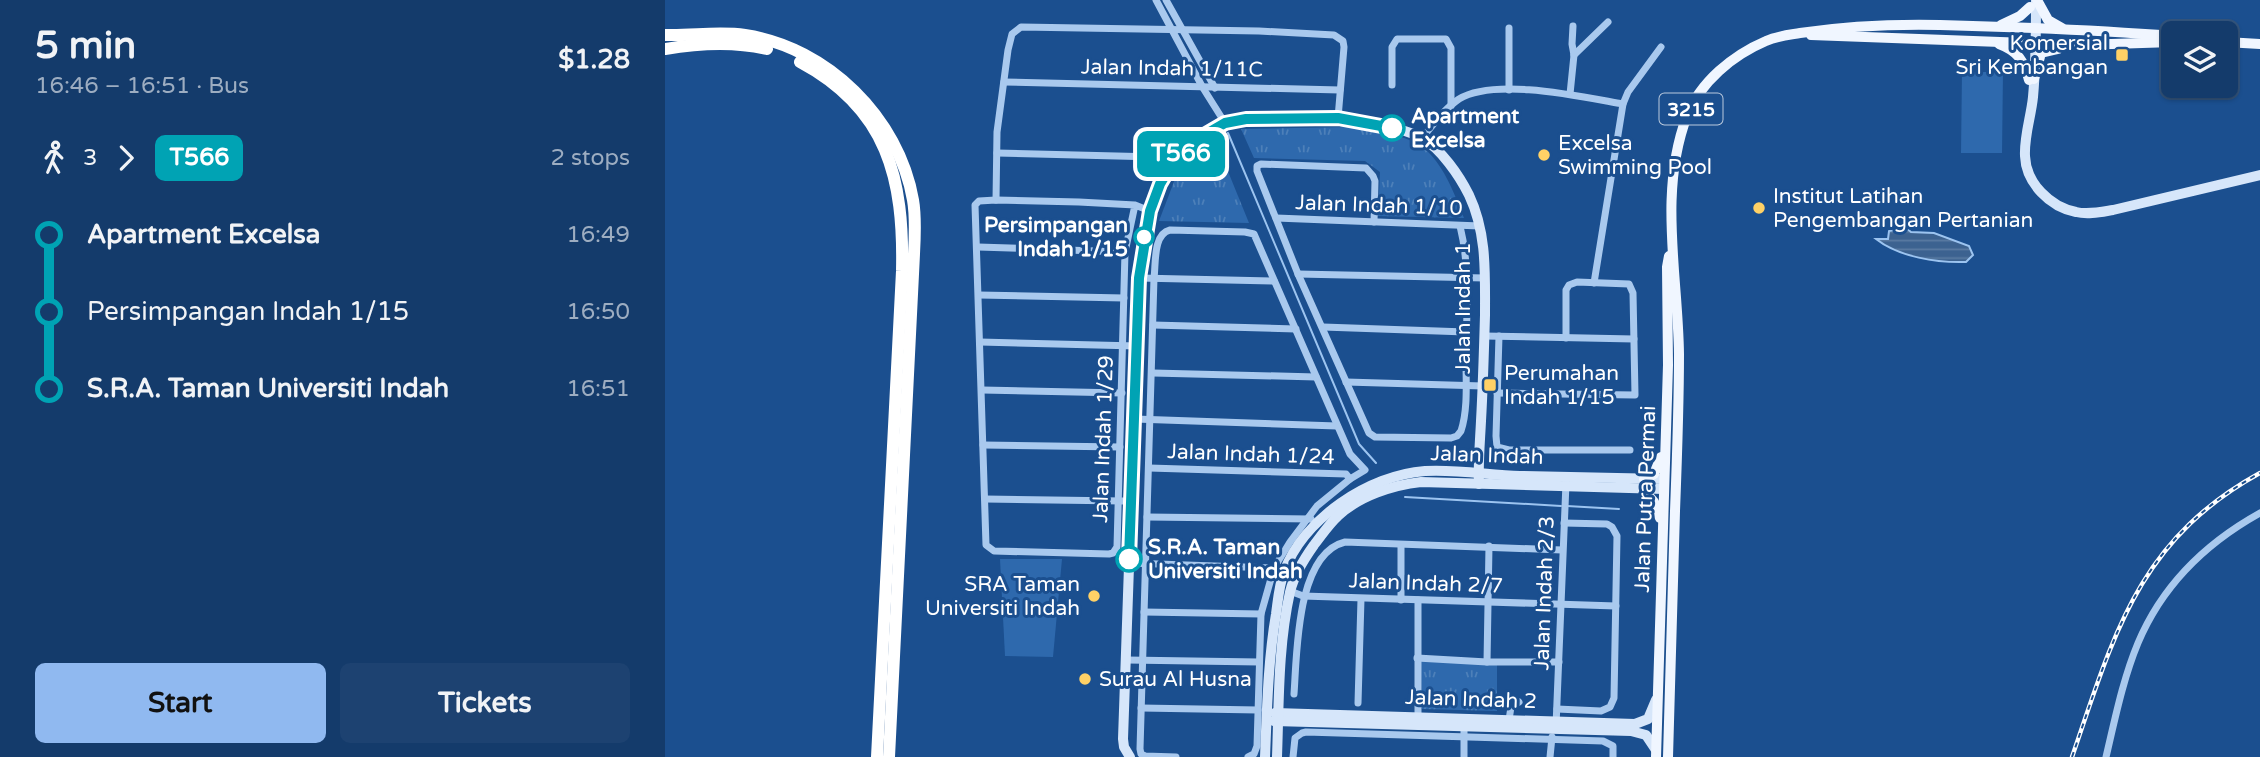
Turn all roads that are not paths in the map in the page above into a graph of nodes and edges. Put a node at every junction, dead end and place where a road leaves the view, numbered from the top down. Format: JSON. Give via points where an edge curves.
{"nodes":[{"id":1,"x":1156,"y":0,"type":"edge"},
{"id":2,"x":1165,"y":0,"type":"edge"},
{"id":3,"x":2032,"y":2,"type":"edge"},
{"id":4,"x":1608,"y":22,"type":"dead end"},
{"id":5,"x":1573,"y":26,"type":"dead end"},
{"id":6,"x":1998,"y":26,"type":"junction"},
{"id":7,"x":1509,"y":29,"type":"dead end"},
{"id":8,"x":2032,"y":29,"type":"junction"},
{"id":9,"x":1171,"y":30,"type":"junction"},
{"id":10,"x":1183,"y":30,"type":"junction"},
{"id":11,"x":2069,"y":31,"type":"junction"},
{"id":12,"x":1798,"y":33,"type":"junction"},
{"id":13,"x":2161,"y":35,"type":"edge"},
{"id":14,"x":665,"y":38,"type":"edge"},
{"id":15,"x":1993,"y":41,"type":"junction"},
{"id":16,"x":2161,"y":42,"type":"edge"},
{"id":17,"x":2238,"y":43,"type":"edge"},
{"id":18,"x":2032,"y":44,"type":"junction"},
{"id":19,"x":2260,"y":44,"type":"edge"},
{"id":20,"x":2081,"y":45,"type":"junction"},
{"id":21,"x":1661,"y":47,"type":"dead end"},
{"id":22,"x":665,"y":49,"type":"edge"},
{"id":23,"x":1574,"y":55,"type":"junction"},
{"id":24,"x":1451,"y":79,"type":"junction"},
{"id":25,"x":2031,"y":79,"type":"junction"},
{"id":26,"x":1003,"y":82,"type":"junction"},
{"id":27,"x":1392,"y":85,"type":"dead end"},
{"id":28,"x":1216,"y":86,"type":"junction"},
{"id":29,"x":1203,"y":88,"type":"junction"},
{"id":30,"x":1340,"y":90,"type":"junction"},
{"id":31,"x":1509,"y":90,"type":"junction"},
{"id":32,"x":1570,"y":94,"type":"junction"},
{"id":33,"x":1208,"y":96,"type":"junction"},
{"id":34,"x":1458,"y":100,"type":"junction"},
{"id":35,"x":1623,"y":104,"type":"junction"},
{"id":36,"x":1451,"y":106,"type":"junction"},
{"id":37,"x":1338,"y":118,"type":"junction"},
{"id":38,"x":1225,"y":123,"type":"junction"},
{"id":39,"x":1422,"y":138,"type":"junction"},
{"id":40,"x":997,"y":153,"type":"junction"},
{"id":41,"x":1157,"y":157,"type":"dead end"},
{"id":42,"x":2260,"y":175,"type":"edge"},
{"id":43,"x":996,"y":200,"type":"junction"},
{"id":44,"x":1135,"y":205,"type":"junction"},
{"id":45,"x":1150,"y":211,"type":"junction"},
{"id":46,"x":1276,"y":218,"type":"junction"},
{"id":47,"x":1374,"y":222,"type":"junction"},
{"id":48,"x":1460,"y":226,"type":"junction"},
{"id":49,"x":1480,"y":226,"type":"junction"},
{"id":50,"x":1672,"y":243,"type":"junction"},
{"id":51,"x":978,"y":247,"type":"junction"},
{"id":52,"x":1125,"y":252,"type":"junction"},
{"id":53,"x":1298,"y":274,"type":"junction"},
{"id":54,"x":1139,"y":278,"type":"junction"},
{"id":55,"x":1154,"y":278,"type":"junction"},
{"id":56,"x":1467,"y":278,"type":"junction"},
{"id":57,"x":1485,"y":278,"type":"junction"},
{"id":58,"x":1273,"y":281,"type":"junction"},
{"id":59,"x":1594,"y":283,"type":"junction"},
{"id":60,"x":979,"y":295,"type":"junction"},
{"id":61,"x":1124,"y":298,"type":"junction"},
{"id":62,"x":1153,"y":325,"type":"junction"},
{"id":63,"x":1323,"y":327,"type":"junction"},
{"id":64,"x":1296,"y":329,"type":"junction"},
{"id":65,"x":1466,"y":332,"type":"junction"},
{"id":66,"x":1484,"y":336,"type":"junction"},
{"id":67,"x":1499,"y":336,"type":"junction"},
{"id":68,"x":1566,"y":338,"type":"junction"},
{"id":69,"x":1634,"y":339,"type":"junction"},
{"id":70,"x":980,"y":342,"type":"junction"},
{"id":71,"x":1123,"y":346,"type":"junction"},
{"id":72,"x":1137,"y":346,"type":"junction"},
{"id":73,"x":1153,"y":373,"type":"junction"},
{"id":74,"x":1316,"y":377,"type":"junction"},
{"id":75,"x":1346,"y":382,"type":"junction"},
{"id":76,"x":1466,"y":385,"type":"junction"},
{"id":77,"x":1483,"y":386,"type":"junction"},
{"id":78,"x":982,"y":390,"type":"junction"},
{"id":79,"x":1122,"y":393,"type":"junction"},
{"id":80,"x":1497,"y":393,"type":"junction"},
{"id":81,"x":1135,"y":419,"type":"junction"},
{"id":82,"x":1151,"y":419,"type":"junction"},
{"id":83,"x":1337,"y":426,"type":"junction"},
{"id":84,"x":983,"y":444,"type":"junction"},
{"id":85,"x":1664,"y":444,"type":"junction"},
{"id":86,"x":1121,"y":447,"type":"junction"},
{"id":87,"x":1678,"y":447,"type":"junction"},
{"id":88,"x":1630,"y":450,"type":"dead end"},
{"id":89,"x":1149,"y":468,"type":"junction"},
{"id":90,"x":1350,"y":479,"type":"junction"},
{"id":91,"x":1479,"y":479,"type":"junction"},
{"id":92,"x":1566,"y":482,"type":"junction"},
{"id":93,"x":1644,"y":484,"type":"junction"},
{"id":94,"x":1666,"y":484,"type":"junction"},
{"id":95,"x":985,"y":499,"type":"junction"},
{"id":96,"x":1119,"y":501,"type":"junction"},
{"id":97,"x":1131,"y":501,"type":"junction"},
{"id":98,"x":2260,"y":513,"type":"edge"},
{"id":99,"x":1675,"y":516,"type":"junction"},
{"id":100,"x":1147,"y":517,"type":"junction"},
{"id":101,"x":1308,"y":518,"type":"junction"},
{"id":102,"x":1564,"y":518,"type":"junction"},
{"id":103,"x":1319,"y":521,"type":"junction"},
{"id":104,"x":1329,"y":527,"type":"junction"},
{"id":105,"x":1664,"y":530,"type":"junction"},
{"id":106,"x":1401,"y":546,"type":"junction"},
{"id":107,"x":1489,"y":546,"type":"junction"},
{"id":108,"x":1562,"y":550,"type":"junction"},
{"id":109,"x":1129,"y":563,"type":"junction"},
{"id":110,"x":1146,"y":564,"type":"junction"},
{"id":111,"x":1274,"y":568,"type":"junction"},
{"id":112,"x":1290,"y":591,"type":"junction"},
{"id":113,"x":1303,"y":596,"type":"junction"},
{"id":114,"x":1361,"y":599,"type":"junction"},
{"id":115,"x":1401,"y":600,"type":"junction"},
{"id":116,"x":1418,"y":600,"type":"junction"},
{"id":117,"x":1488,"y":603,"type":"junction"},
{"id":118,"x":1561,"y":604,"type":"junction"},
{"id":119,"x":1616,"y":606,"type":"junction"},
{"id":120,"x":1144,"y":612,"type":"junction"},
{"id":121,"x":1261,"y":614,"type":"junction"},
{"id":122,"x":1417,"y":658,"type":"junction"},
{"id":123,"x":1127,"y":660,"type":"junction"},
{"id":124,"x":1142,"y":660,"type":"junction"},
{"id":125,"x":1259,"y":662,"type":"junction"},
{"id":126,"x":1486,"y":662,"type":"junction"},
{"id":127,"x":1559,"y":662,"type":"junction"},
{"id":128,"x":1294,"y":694,"type":"dead end"},
{"id":129,"x":1657,"y":697,"type":"junction"},
{"id":130,"x":1518,"y":702,"type":"dead end"},
{"id":131,"x":1359,"y":703,"type":"dead end"},
{"id":132,"x":1141,"y":708,"type":"junction"},
{"id":133,"x":1557,"y":709,"type":"junction"},
{"id":134,"x":1264,"y":714,"type":"junction"},
{"id":135,"x":1279,"y":717,"type":"junction"},
{"id":136,"x":1418,"y":720,"type":"junction"},
{"id":137,"x":1509,"y":720,"type":"junction"},
{"id":138,"x":1556,"y":725,"type":"junction"},
{"id":139,"x":1464,"y":728,"type":"junction"},
{"id":140,"x":1551,"y":740,"type":"junction"},
{"id":141,"x":1656,"y":753,"type":"edge"},
{"id":142,"x":877,"y":757,"type":"edge"},
{"id":143,"x":889,"y":757,"type":"edge"},
{"id":144,"x":1130,"y":757,"type":"edge"},
{"id":145,"x":1176,"y":757,"type":"edge"},
{"id":146,"x":1248,"y":757,"type":"edge"},
{"id":147,"x":1265,"y":757,"type":"edge"},
{"id":148,"x":1277,"y":757,"type":"edge"},
{"id":149,"x":1293,"y":757,"type":"edge"},
{"id":150,"x":1464,"y":757,"type":"edge"},
{"id":151,"x":1550,"y":757,"type":"edge"},
{"id":152,"x":1613,"y":757,"type":"edge"},
{"id":153,"x":1668,"y":757,"type":"edge"},
{"id":154,"x":2106,"y":757,"type":"edge"}],
"edges":[{"from":1,"to":9,"type":"street"},
{"from":2,"to":10,"type":"street"},
{"from":3,"to":6,"type":"main road","via":[[2020,16]]},
{"from":3,"to":8,"type":"street"},
{"from":3,"to":11,"type":"main road","via":[[2052,24]]},
{"from":4,"to":23,"type":"street"},
{"from":5,"to":23,"type":"street"},
{"from":6,"to":8,"type":"main road","number":"3215"},
{"from":6,"to":12,"type":"main road","number":"3215","via":[[1864,25]]},
{"from":7,"to":31,"type":"street"},
{"from":8,"to":11,"type":"main road","number":"3215"},
{"from":8,"to":18,"type":"street"},
{"from":9,"to":10,"type":"street"},
{"from":9,"to":26,"type":"street","via":[[1021,27],[1010,39]]},
{"from":9,"to":29,"type":"street"},
{"from":10,"to":28,"type":"street"},
{"from":10,"to":30,"type":"street","via":[[1334,35],[1344,47]]},
{"from":11,"to":13,"type":"main road","number":"3215"},
{"from":12,"to":15,"type":"main road","number":"3215"},
{"from":12,"to":50,"type":"main road","name":"Jalan Putra Permai","number":"3215","via":[[1745,51],[1708,82],[1697,98],[1676,159]]},
{"from":14,"to":143,"type":"highway","via":[[745,35],[780,44],[817,62],[866,102],[892,141],[908,179],[914,201],[914,254]]},
{"from":15,"to":18,"type":"main road","number":"3215"},
{"from":15,"to":25,"type":"main road","via":[[2020,56]]},
{"from":16,"to":20,"type":"main road","number":"3215"},
{"from":17,"to":19,"type":"main road"},
{"from":18,"to":20,"type":"main road","number":"3215"},
{"from":18,"to":25,"type":"street"},
{"from":20,"to":25,"type":"main road","via":[[2041,53]]},
{"from":21,"to":35,"type":"street"},
{"from":22,"to":142,"type":"highway","via":[[739,43],[773,50],[807,65],[847,95],[870,123],[895,175],[902,271]]},
{"from":23,"to":32,"type":"street"},
{"from":24,"to":27,"type":"street","via":[[1451,48],[1446,39],[1400,37],[1392,47]]},
{"from":24,"to":34,"type":"street"},
{"from":24,"to":36,"type":"street"},
{"from":25,"to":42,"type":"street","via":[[2027,171],[2043,195],[2063,209],[2113,210]]},
{"from":26,"to":29,"type":"street","name":"Jalan Indah 1/11C"},
{"from":26,"to":40,"type":"street"},
{"from":28,"to":29,"type":"street","name":"Jalan Indah 1/11C"},
{"from":28,"to":30,"type":"street","name":"Jalan Indah 1/11C"},
{"from":28,"to":33,"type":"street"},
{"from":29,"to":33,"type":"street"},
{"from":30,"to":37,"type":"street"},
{"from":31,"to":32,"type":"street"},
{"from":31,"to":34,"type":"street","via":[[1475,93]]},
{"from":32,"to":35,"type":"street"},
{"from":33,"to":38,"type":"street"},
{"from":34,"to":36,"type":"street"},
{"from":35,"to":59,"type":"street"},
{"from":36,"to":39,"type":"street"},
{"from":37,"to":38,"type":"street","name":"Jalan Indah 1"},
{"from":37,"to":39,"type":"street","name":"Jalan Indah 1"},
{"from":38,"to":45,"type":"street","name":"Jalan Indah 1","via":[[1173,162]]},
{"from":39,"to":49,"type":"street","name":"Jalan Indah 1","via":[[1454,170]]},
{"from":40,"to":41,"type":"street"},
{"from":40,"to":43,"type":"street"},
{"from":43,"to":44,"type":"street"},
{"from":43,"to":51,"type":"street","via":[[975,205]]},
{"from":44,"to":45,"type":"street"},
{"from":44,"to":52,"type":"street","name":"Jalan Indah 1/29"},
{"from":45,"to":54,"type":"street","name":"Jalan Indah 1"},
{"from":46,"to":47,"type":"street","name":"Jalan Indah 1/10"},
{"from":46,"to":47,"type":"street","via":[[1257,171],[1261,164],[1366,168],[1375,181]]},
{"from":46,"to":53,"type":"street"},
{"from":47,"to":48,"type":"street","name":"Jalan Indah 1/10"},
{"from":48,"to":49,"type":"street","name":"Jalan Indah 1/10"},
{"from":48,"to":56,"type":"street"},
{"from":49,"to":57,"type":"street","name":"Jalan Indah 1"},
{"from":50,"to":85,"type":"main road","name":"Jalan Putra Permai","number":"3215","via":[[1667,267]]},
{"from":50,"to":87,"type":"main road","name":"Jalan Putra Permai","number":"3215","via":[[1679,350]]},
{"from":51,"to":52,"type":"street"},
{"from":51,"to":60,"type":"street"},
{"from":52,"to":61,"type":"street","name":"Jalan Indah 1/29"},
{"from":53,"to":56,"type":"street"},
{"from":53,"to":63,"type":"street"},
{"from":54,"to":55,"type":"street"},
{"from":54,"to":72,"type":"street","name":"Jalan Indah 1"},
{"from":55,"to":58,"type":"street"},
{"from":55,"to":58,"type":"street","via":[[1159,237],[1170,230],[1254,234]]},
{"from":55,"to":62,"type":"street"},
{"from":56,"to":57,"type":"street"},
{"from":56,"to":65,"type":"street"},
{"from":57,"to":66,"type":"street","name":"Jalan Indah 1"},
{"from":58,"to":64,"type":"street"},
{"from":59,"to":68,"type":"street","via":[[1567,287]]},
{"from":59,"to":69,"type":"street","via":[[1625,283],[1633,289]]},
{"from":60,"to":61,"type":"street"},
{"from":60,"to":70,"type":"street"},
{"from":61,"to":71,"type":"street","name":"Jalan Indah 1/29"},
{"from":62,"to":64,"type":"street"},
{"from":62,"to":73,"type":"street"},
{"from":63,"to":65,"type":"street"},
{"from":63,"to":75,"type":"street"},
{"from":64,"to":74,"type":"street"},
{"from":65,"to":76,"type":"street"},
{"from":66,"to":67,"type":"street"},
{"from":66,"to":77,"type":"street","name":"Jalan Indah 1"},
{"from":67,"to":68,"type":"street"},
{"from":67,"to":80,"type":"street"},
{"from":68,"to":69,"type":"street"},
{"from":69,"to":80,"type":"street","via":[[1633,397]]},
{"from":70,"to":71,"type":"street"},
{"from":70,"to":78,"type":"street"},
{"from":71,"to":72,"type":"street"},
{"from":71,"to":79,"type":"street","name":"Jalan Indah 1/29"},
{"from":72,"to":81,"type":"street","name":"Jalan Indah 1"},
{"from":73,"to":74,"type":"street"},
{"from":73,"to":82,"type":"street"},
{"from":74,"to":83,"type":"street"},
{"from":75,"to":76,"type":"street"},
{"from":75,"to":76,"type":"street","via":[[1375,437],[1457,436],[1463,425]]},
{"from":76,"to":77,"type":"street"},
{"from":77,"to":91,"type":"street","name":"Jalan Indah 1"},
{"from":78,"to":79,"type":"street"},
{"from":78,"to":84,"type":"street"},
{"from":79,"to":86,"type":"street","name":"Jalan Indah 1/29"},
{"from":80,"to":88,"type":"street","via":[[1497,447]]},
{"from":81,"to":82,"type":"street"},
{"from":81,"to":97,"type":"street","name":"Jalan Indah 1"},
{"from":82,"to":83,"type":"street"},
{"from":82,"to":89,"type":"street"},
{"from":83,"to":90,"type":"street","via":[[1350,454],[1364,468]]},
{"from":84,"to":86,"type":"street"},
{"from":84,"to":95,"type":"street"},
{"from":85,"to":93,"type":"main road","via":[[1657,470]]},
{"from":85,"to":94,"type":"main road","name":"Jalan Putra Permai","number":"3215"},
{"from":86,"to":96,"type":"street","name":"Jalan Indah 1/29"},
{"from":87,"to":94,"type":"main road"},
{"from":87,"to":99,"type":"main road","name":"Jalan Putra Permai","number":"3215"},
{"from":89,"to":90,"type":"street","name":"Jalan Indah 1/24","via":[[1346,474]]},
{"from":89,"to":100,"type":"street"},
{"from":90,"to":101,"type":"street"},
{"from":91,"to":92,"type":"street","name":"Jalan Indah"},
{"from":91,"to":103,"type":"street","name":"Jalan Indah","via":[[1426,471],[1400,476],[1355,494]]},
{"from":91,"to":104,"type":"street","name":"Jalan Indah","via":[[1406,484],[1348,508]]},
{"from":92,"to":93,"type":"street","name":"Jalan Indah"},
{"from":92,"to":102,"type":"street","name":"Jalan Indah 2/3"},
{"from":93,"to":94,"type":"street","name":"Jalan Indah"},
{"from":93,"to":105,"type":"main road"},
{"from":94,"to":99,"type":"main road","via":[[1673,490]]},
{"from":94,"to":105,"type":"main road","name":"Jalan Putra Permai","number":"3215"},
{"from":95,"to":96,"type":"street"},
{"from":95,"to":96,"type":"street","name":"Jalan Indah 1/29","via":[[986,545],[993,551],[1113,553]]},
{"from":96,"to":97,"type":"street"},
{"from":97,"to":109,"type":"street","name":"Jalan Indah 1"},
{"from":98,"to":154,"type":"street","via":[[2210,545],[2153,612],[2137,644]]},
{"from":99,"to":153,"type":"main road","name":"Jalan Putra Permai","number":"3215"},
{"from":100,"to":101,"type":"street"},
{"from":100,"to":110,"type":"street"},
{"from":101,"to":103,"type":"street"},
{"from":101,"to":111,"type":"street"},
{"from":102,"to":108,"type":"street","name":"Jalan Indah 2/3"},
{"from":102,"to":119,"type":"street","via":[[1607,524],[1616,531]]},
{"from":103,"to":104,"type":"street"},
{"from":103,"to":134,"type":"street","name":"Jalan Indah","via":[[1292,555],[1279,588]]},
{"from":104,"to":112,"type":"street","name":"Jalan Indah","via":[[1307,555]]},
{"from":105,"to":129,"type":"main road","name":"Jalan Putra Permai","number":"3215"},
{"from":106,"to":107,"type":"street"},
{"from":106,"to":113,"type":"street","via":[[1337,544],[1325,554]]},
{"from":106,"to":115,"type":"street"},
{"from":107,"to":108,"type":"street"},
{"from":107,"to":117,"type":"street"},
{"from":108,"to":118,"type":"street","name":"Jalan Indah 2/3"},
{"from":109,"to":110,"type":"street"},
{"from":109,"to":123,"type":"street","name":"Jalan Indah 1"},
{"from":110,"to":111,"type":"street"},
{"from":110,"to":120,"type":"street"},
{"from":111,"to":121,"type":"street"},
{"from":112,"to":113,"type":"street","name":"Jalan Indah 2/7"},
{"from":112,"to":135,"type":"street","name":"Jalan Indah","via":[[1281,652]]},
{"from":113,"to":114,"type":"street","name":"Jalan Indah 2/7"},
{"from":113,"to":128,"type":"street"},
{"from":114,"to":115,"type":"street","name":"Jalan Indah 2/7"},
{"from":114,"to":131,"type":"street"},
{"from":115,"to":116,"type":"street","name":"Jalan Indah 2/7"},
{"from":116,"to":117,"type":"street","name":"Jalan Indah 2/7"},
{"from":116,"to":122,"type":"street"},
{"from":117,"to":118,"type":"street","name":"Jalan Indah 2/7"},
{"from":117,"to":126,"type":"street"},
{"from":118,"to":119,"type":"street","name":"Jalan Indah 2/7"},
{"from":118,"to":127,"type":"street","name":"Jalan Indah 2/3"},
{"from":119,"to":133,"type":"street","via":[[1612,704],[1601,711]]},
{"from":120,"to":121,"type":"street"},
{"from":120,"to":124,"type":"street"},
{"from":121,"to":125,"type":"street"},
{"from":122,"to":126,"type":"street"},
{"from":122,"to":136,"type":"street"},
{"from":123,"to":124,"type":"street"},
{"from":123,"to":144,"type":"street","name":"Jalan Indah 1","via":[[1123,739]]},
{"from":124,"to":125,"type":"street"},
{"from":124,"to":132,"type":"street"},
{"from":125,"to":134,"type":"street"},
{"from":126,"to":127,"type":"street"},
{"from":127,"to":133,"type":"street","name":"Jalan Indah 2/3"},
{"from":129,"to":138,"type":"street","name":"Jalan Indah 2","via":[[1648,719],[1635,724]]},
{"from":129,"to":141,"type":"main road","name":"Jalan Putra Permai","number":"3215"},
{"from":130,"to":137,"type":"street","via":[[1511,707]]},
{"from":132,"to":134,"type":"street"},
{"from":132,"to":145,"type":"street","via":[[1143,756]]},
{"from":133,"to":138,"type":"street","name":"Jalan Indah 2/3"},
{"from":134,"to":135,"type":"street","name":"Jalan Indah 2"},
{"from":134,"to":146,"type":"street","via":[[1256,750]]},
{"from":134,"to":147,"type":"street","name":"Jalan Indah"},
{"from":135,"to":136,"type":"street","name":"Jalan Indah 2"},
{"from":135,"to":148,"type":"street","name":"Jalan Indah"},
{"from":136,"to":139,"type":"street","name":"Jalan Indah 2"},
{"from":137,"to":138,"type":"street","name":"Jalan Indah 2"},
{"from":137,"to":139,"type":"street","name":"Jalan Indah 2"},
{"from":138,"to":139,"type":"street","name":"Jalan Indah 2"},
{"from":138,"to":140,"type":"street","name":"Jalan Indah 2/3"},
{"from":138,"to":141,"type":"street","name":"Jalan Indah 2","via":[[1641,732]]},
{"from":139,"to":140,"type":"street"},
{"from":139,"to":149,"type":"street","via":[[1302,733],[1295,738]]},
{"from":139,"to":150,"type":"street"},
{"from":140,"to":151,"type":"street"},
{"from":140,"to":152,"type":"street","via":[[1610,743]]}]}
